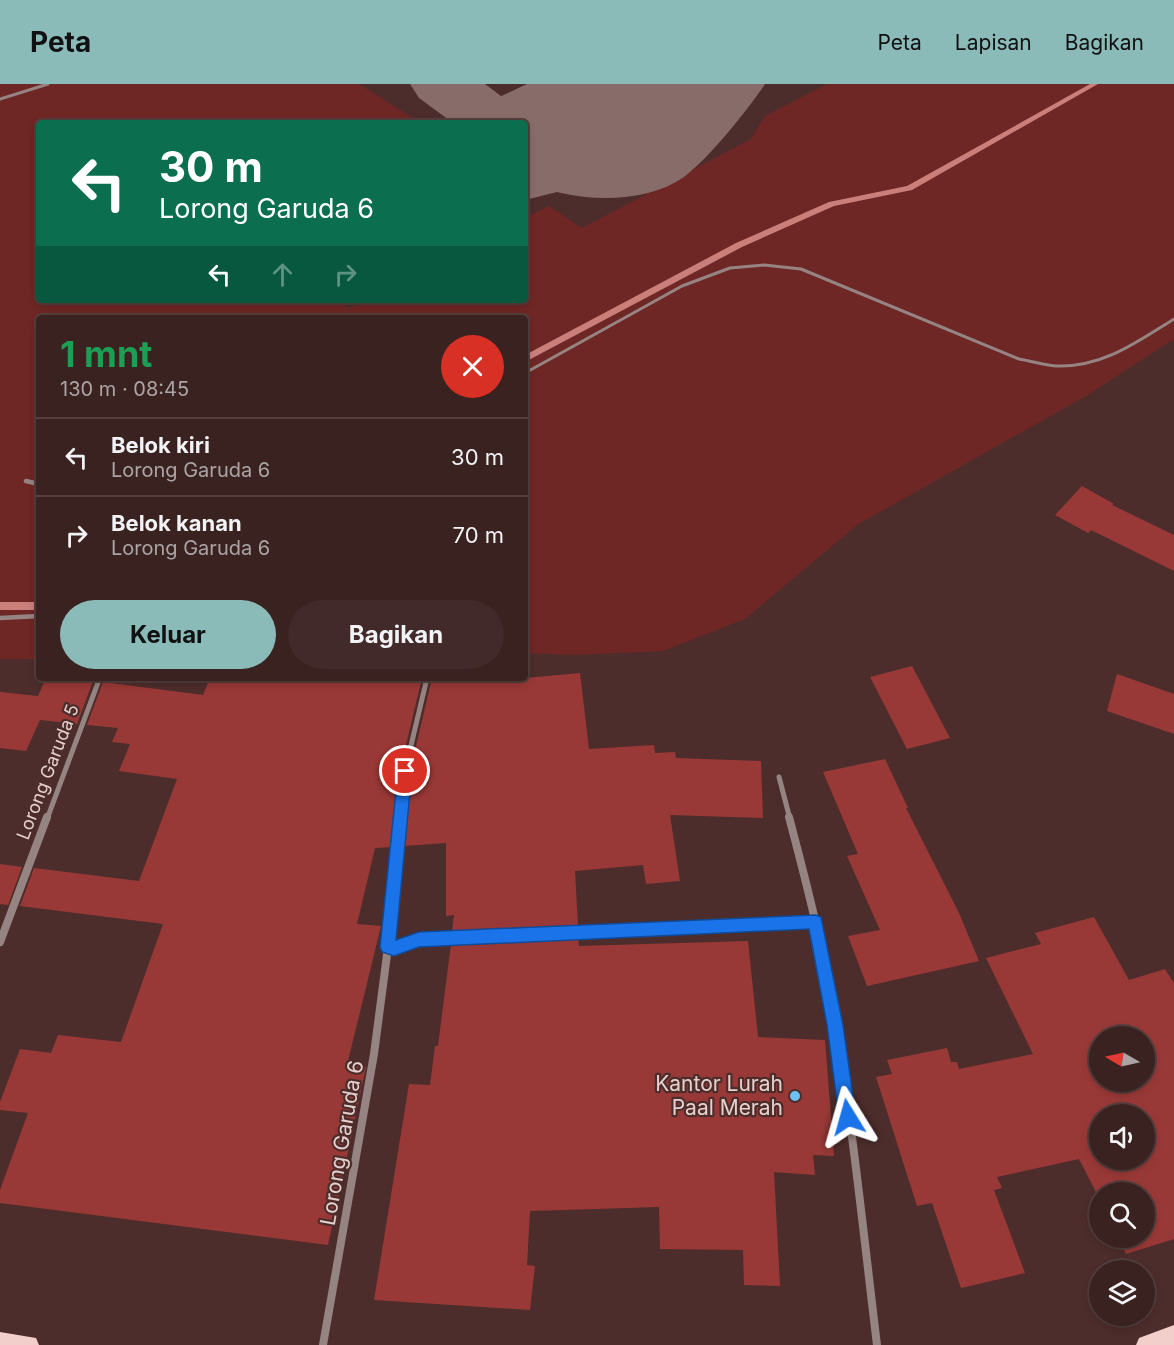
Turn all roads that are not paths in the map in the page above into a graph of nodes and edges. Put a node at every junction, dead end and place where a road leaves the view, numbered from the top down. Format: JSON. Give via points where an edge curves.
{"nodes":[{"id":1,"x":48,"y":84,"type":"edge"},
{"id":2,"x":0,"y":99,"type":"edge"},
{"id":3,"x":1174,"y":319,"type":"edge"},
{"id":4,"x":528,"y":371,"type":"edge"},
{"id":5,"x":26,"y":481,"type":"dead end"},
{"id":6,"x":36,"y":483,"type":"edge"},
{"id":7,"x":36,"y":616,"type":"edge"},
{"id":8,"x":0,"y":618,"type":"edge"},
{"id":9,"x":99,"y":681,"type":"edge"},
{"id":10,"x":426,"y":681,"type":"edge"},
{"id":11,"x":779,"y":777,"type":"dead end"},
{"id":12,"x":816,"y":922,"type":"junction"},
{"id":13,"x":0,"y":942,"type":"edge"},
{"id":14,"x":388,"y":947,"type":"junction"},
{"id":15,"x":1174,"y":1335,"type":"edge"},
{"id":16,"x":0,"y":1342,"type":"edge"},
{"id":17,"x":29,"y":1345,"type":"edge"},
{"id":18,"x":323,"y":1345,"type":"edge"},
{"id":19,"x":876,"y":1345,"type":"edge"},
{"id":20,"x":1146,"y":1345,"type":"edge"}],
"edges":[{"from":1,"to":2,"type":"lane"},
{"from":3,"to":4,"type":"lane","via":[[1119,353],[1090,364],[1055,366],[1019,359],[801,269],[764,265],[730,268],[682,286]]},
{"from":5,"to":6,"type":"lane"},
{"from":7,"to":8,"type":"lane"},
{"from":9,"to":13,"type":"street","name":"Lorong Garuda 5"},
{"from":10,"to":14,"type":"street","name":"Lorong Garuda 6","via":[[405,771]]},
{"from":11,"to":12,"type":"street"},
{"from":12,"to":14,"type":"street","via":[[419,939]]},
{"from":12,"to":19,"type":"street","via":[[861,1209]]},
{"from":14,"to":18,"type":"street","name":"Lorong Garuda 6","via":[[374,1054]]},
{"from":15,"to":20,"type":"main road"},
{"from":16,"to":17,"type":"main road"}]}
